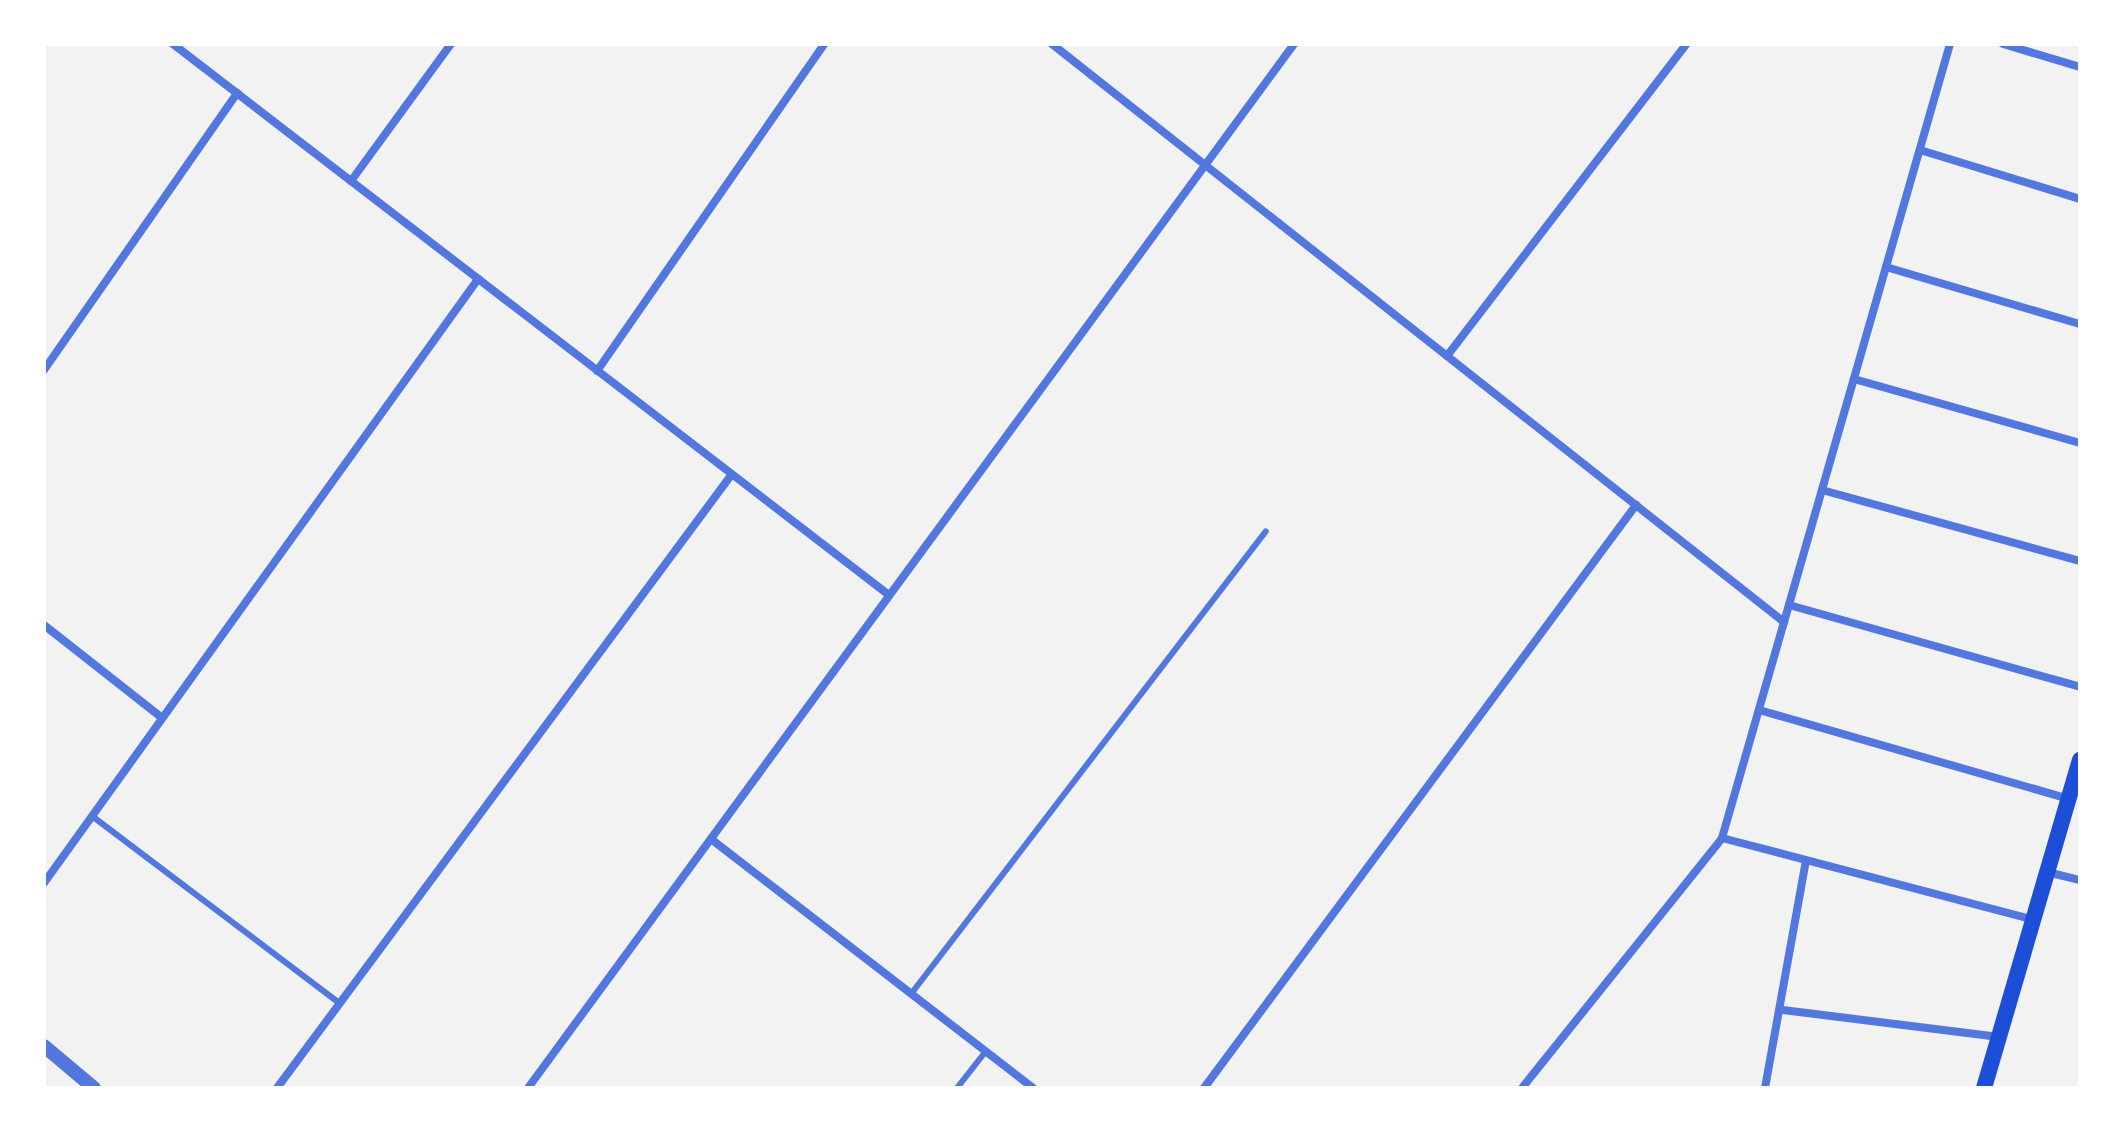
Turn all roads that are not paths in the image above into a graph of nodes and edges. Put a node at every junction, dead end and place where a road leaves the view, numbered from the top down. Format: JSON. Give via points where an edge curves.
{"nodes":[{"id":1,"x":173,"y":44,"type":"edge"},
{"id":2,"x":451,"y":44,"type":"edge"},
{"id":3,"x":824,"y":44,"type":"edge"},
{"id":4,"x":1052,"y":44,"type":"edge"},
{"id":5,"x":1294,"y":44,"type":"edge"},
{"id":6,"x":1686,"y":44,"type":"edge"},
{"id":7,"x":1950,"y":44,"type":"edge"},
{"id":8,"x":2003,"y":44,"type":"edge"},
{"id":9,"x":2080,"y":67,"type":"edge"},
{"id":10,"x":237,"y":93,"type":"junction"},
{"id":11,"x":1920,"y":150,"type":"junction"},
{"id":12,"x":1206,"y":165,"type":"junction"},
{"id":13,"x":351,"y":181,"type":"junction"},
{"id":14,"x":2080,"y":199,"type":"edge"},
{"id":15,"x":1886,"y":267,"type":"junction"},
{"id":16,"x":478,"y":279,"type":"junction"},
{"id":17,"x":2080,"y":324,"type":"edge"},
{"id":18,"x":1447,"y":356,"type":"junction"},
{"id":19,"x":44,"y":370,"type":"edge"},
{"id":20,"x":597,"y":371,"type":"junction"},
{"id":21,"x":1854,"y":379,"type":"junction"},
{"id":22,"x":2080,"y":443,"type":"edge"},
{"id":23,"x":732,"y":474,"type":"junction"},
{"id":24,"x":1822,"y":490,"type":"junction"},
{"id":25,"x":1636,"y":505,"type":"junction"},
{"id":26,"x":1266,"y":531,"type":"dead end"},
{"id":27,"x":2080,"y":561,"type":"edge"},
{"id":28,"x":889,"y":595,"type":"junction"},
{"id":29,"x":1789,"y":605,"type":"junction"},
{"id":30,"x":1784,"y":622,"type":"junction"},
{"id":31,"x":44,"y":625,"type":"edge"},
{"id":32,"x":2080,"y":687,"type":"edge"},
{"id":33,"x":1759,"y":710,"type":"junction"},
{"id":34,"x":162,"y":718,"type":"junction"},
{"id":35,"x":2080,"y":760,"type":"edge"},
{"id":36,"x":2069,"y":799,"type":"junction"},
{"id":37,"x":92,"y":816,"type":"junction"},
{"id":38,"x":1722,"y":838,"type":"junction"},
{"id":39,"x":711,"y":839,"type":"junction"},
{"id":40,"x":1805,"y":865,"type":"junction"},
{"id":41,"x":2047,"y":872,"type":"junction"},
{"id":42,"x":2080,"y":880,"type":"edge"},
{"id":43,"x":44,"y":883,"type":"edge"},
{"id":44,"x":2034,"y":920,"type":"junction"},
{"id":45,"x":911,"y":994,"type":"junction"},
{"id":46,"x":339,"y":1003,"type":"junction"},
{"id":47,"x":1783,"y":1010,"type":"junction"},
{"id":48,"x":1999,"y":1037,"type":"junction"},
{"id":49,"x":44,"y":1046,"type":"edge"},
{"id":50,"x":986,"y":1051,"type":"junction"},
{"id":51,"x":93,"y":1088,"type":"edge"},
{"id":52,"x":277,"y":1088,"type":"edge"},
{"id":53,"x":528,"y":1088,"type":"edge"},
{"id":54,"x":957,"y":1088,"type":"edge"},
{"id":55,"x":1033,"y":1088,"type":"edge"},
{"id":56,"x":1204,"y":1088,"type":"edge"},
{"id":57,"x":1522,"y":1088,"type":"edge"},
{"id":58,"x":1765,"y":1088,"type":"edge"},
{"id":59,"x":1984,"y":1088,"type":"edge"}],
"edges":[{"from":1,"to":10,"type":"street"},
{"from":2,"to":13,"type":"street"},
{"from":3,"to":20,"type":"street"},
{"from":4,"to":12,"type":"street"},
{"from":5,"to":12,"type":"street"},
{"from":6,"to":18,"type":"street"},
{"from":7,"to":11,"type":"street"},
{"from":8,"to":9,"type":"street"},
{"from":10,"to":13,"type":"street"},
{"from":10,"to":19,"type":"street"},
{"from":11,"to":14,"type":"street"},
{"from":11,"to":15,"type":"street"},
{"from":12,"to":18,"type":"street"},
{"from":12,"to":28,"type":"street"},
{"from":13,"to":16,"type":"street"},
{"from":15,"to":17,"type":"street"},
{"from":15,"to":21,"type":"street"},
{"from":16,"to":20,"type":"street"},
{"from":16,"to":34,"type":"street"},
{"from":18,"to":25,"type":"street"},
{"from":20,"to":23,"type":"street"},
{"from":21,"to":22,"type":"street"},
{"from":21,"to":24,"type":"street"},
{"from":23,"to":28,"type":"street"},
{"from":23,"to":46,"type":"street"},
{"from":24,"to":27,"type":"street"},
{"from":24,"to":29,"type":"street"},
{"from":25,"to":30,"type":"street"},
{"from":25,"to":56,"type":"street"},
{"from":26,"to":45,"type":"lane"},
{"from":28,"to":39,"type":"street"},
{"from":29,"to":30,"type":"street"},
{"from":29,"to":32,"type":"street"},
{"from":30,"to":33,"type":"street"},
{"from":31,"to":34,"type":"street"},
{"from":33,"to":36,"type":"street"},
{"from":33,"to":38,"type":"street"},
{"from":34,"to":37,"type":"street"},
{"from":35,"to":36,"type":"main road"},
{"from":36,"to":41,"type":"main road"},
{"from":37,"to":43,"type":"street"},
{"from":37,"to":46,"type":"lane"},
{"from":38,"to":40,"type":"street"},
{"from":38,"to":57,"type":"street"},
{"from":39,"to":45,"type":"street"},
{"from":39,"to":53,"type":"street"},
{"from":40,"to":44,"type":"street"},
{"from":40,"to":47,"type":"street"},
{"from":41,"to":42,"type":"street"},
{"from":41,"to":44,"type":"main road"},
{"from":44,"to":48,"type":"main road"},
{"from":45,"to":50,"type":"street"},
{"from":46,"to":52,"type":"street"},
{"from":47,"to":48,"type":"street"},
{"from":47,"to":58,"type":"street"},
{"from":48,"to":59,"type":"main road"},
{"from":49,"to":51,"type":"street"},
{"from":50,"to":54,"type":"lane"},
{"from":50,"to":55,"type":"street"}]}
